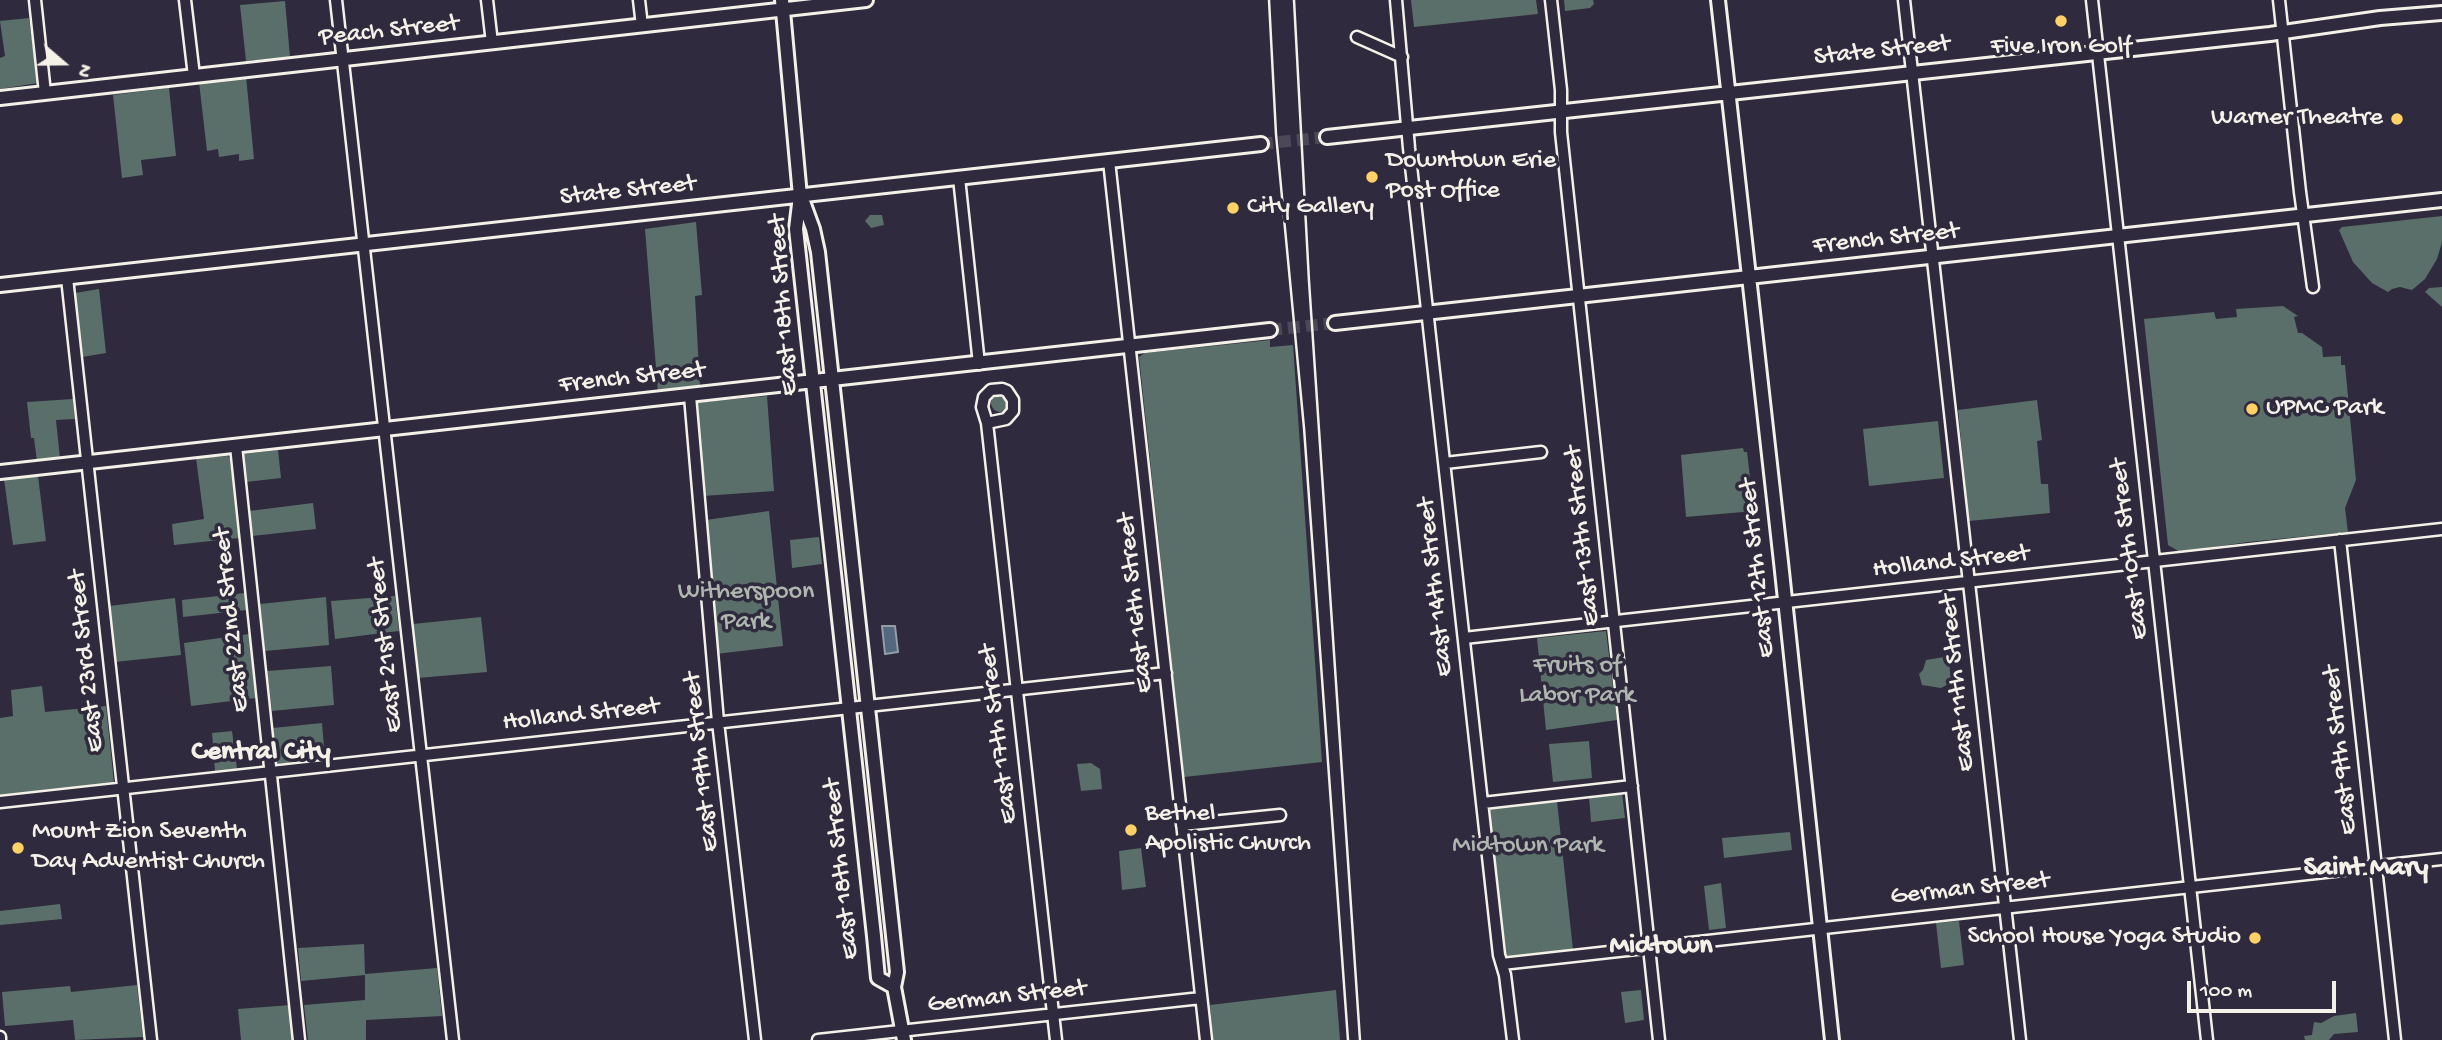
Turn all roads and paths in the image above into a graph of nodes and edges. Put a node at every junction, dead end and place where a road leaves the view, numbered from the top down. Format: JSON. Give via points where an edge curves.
{"nodes":[{"id":1,"x":35,"y":0,"type":"edge"},
{"id":2,"x":185,"y":0,"type":"edge"},
{"id":3,"x":336,"y":0,"type":"edge"},
{"id":4,"x":487,"y":0,"type":"edge"},
{"id":5,"x":639,"y":0,"type":"edge"},
{"id":6,"x":866,"y":0,"type":"edge"},
{"id":7,"x":1396,"y":0,"type":"edge"},
{"id":8,"x":1551,"y":0,"type":"edge"},
{"id":9,"x":1718,"y":0,"type":"edge"},
{"id":10,"x":1905,"y":0,"type":"edge"},
{"id":11,"x":2092,"y":0,"type":"edge"},
{"id":12,"x":2279,"y":0,"type":"edge"},
{"id":13,"x":782,"y":5,"type":"edge"},
{"id":14,"x":2442,"y":13,"type":"edge"},
{"id":15,"x":642,"y":26,"type":"junction"},
{"id":16,"x":2283,"y":32,"type":"junction"},
{"id":17,"x":1357,"y":37,"type":"dead end"},
{"id":18,"x":492,"y":43,"type":"junction"},
{"id":19,"x":2098,"y":52,"type":"junction"},
{"id":20,"x":1402,"y":57,"type":"junction"},
{"id":21,"x":343,"y":60,"type":"junction"},
{"id":22,"x":1913,"y":71,"type":"junction"},
{"id":23,"x":194,"y":76,"type":"junction"},
{"id":24,"x":1728,"y":92,"type":"junction"},
{"id":25,"x":45,"y":93,"type":"junction"},
{"id":26,"x":0,"y":98,"type":"edge"},
{"id":27,"x":1561,"y":111,"type":"junction"},
{"id":28,"x":1408,"y":128,"type":"junction"},
{"id":29,"x":1327,"y":137,"type":"tunnel mouth"},
{"id":30,"x":1261,"y":144,"type":"tunnel mouth"},
{"id":31,"x":1109,"y":161,"type":"junction"},
{"id":32,"x":959,"y":178,"type":"junction"},
{"id":33,"x":800,"y":196,"type":"junction"},
{"id":34,"x":2442,"y":200,"type":"edge"},
{"id":35,"x":2304,"y":215,"type":"junction"},
{"id":36,"x":2118,"y":236,"type":"junction"},
{"id":37,"x":364,"y":244,"type":"junction"},
{"id":38,"x":1933,"y":257,"type":"junction"},
{"id":39,"x":67,"y":278,"type":"junction"},
{"id":40,"x":1749,"y":278,"type":"junction"},
{"id":41,"x":0,"y":285,"type":"edge"},
{"id":42,"x":2313,"y":287,"type":"dead end"},
{"id":43,"x":1579,"y":296,"type":"junction"},
{"id":44,"x":1428,"y":313,"type":"junction"},
{"id":45,"x":1335,"y":323,"type":"tunnel mouth"},
{"id":46,"x":1270,"y":330,"type":"tunnel mouth"},
{"id":47,"x":1130,"y":346,"type":"junction"},
{"id":48,"x":979,"y":364,"type":"junction"},
{"id":49,"x":833,"y":380,"type":"junction"},
{"id":50,"x":812,"y":382,"type":"junction"},
{"id":51,"x":690,"y":396,"type":"junction"},
{"id":52,"x":987,"y":423,"type":"dead end"},
{"id":53,"x":385,"y":429,"type":"junction"},
{"id":54,"x":236,"y":446,"type":"junction"},
{"id":55,"x":1541,"y":452,"type":"dead end"},
{"id":56,"x":87,"y":462,"type":"junction"},
{"id":57,"x":1445,"y":463,"type":"junction"},
{"id":58,"x":0,"y":472,"type":"edge"},
{"id":59,"x":2442,"y":529,"type":"edge"},
{"id":60,"x":2340,"y":540,"type":"junction"},
{"id":61,"x":2153,"y":562,"type":"junction"},
{"id":62,"x":1969,"y":582,"type":"junction"},
{"id":63,"x":1786,"y":602,"type":"junction"},
{"id":64,"x":1614,"y":621,"type":"junction"},
{"id":65,"x":1464,"y":638,"type":"junction"},
{"id":66,"x":1166,"y":673,"type":"junction"},
{"id":67,"x":1016,"y":690,"type":"junction"},
{"id":68,"x":868,"y":706,"type":"junction"},
{"id":69,"x":848,"y":708,"type":"junction"},
{"id":70,"x":718,"y":722,"type":"junction"},
{"id":71,"x":421,"y":755,"type":"junction"},
{"id":72,"x":270,"y":772,"type":"junction"},
{"id":73,"x":1632,"y":786,"type":"junction"},
{"id":74,"x":123,"y":788,"type":"junction"},
{"id":75,"x":0,"y":802,"type":"edge"},
{"id":76,"x":1483,"y":803,"type":"junction"},
{"id":77,"x":1280,"y":815,"type":"dead end"},
{"id":78,"x":1182,"y":825,"type":"junction"},
{"id":79,"x":2442,"y":859,"type":"edge"},
{"id":80,"x":2376,"y":866,"type":"junction"},
{"id":81,"x":2190,"y":887,"type":"junction"},
{"id":82,"x":2005,"y":907,"type":"junction"},
{"id":83,"x":1820,"y":928,"type":"junction"},
{"id":84,"x":1649,"y":947,"type":"junction"},
{"id":85,"x":1502,"y":964,"type":"junction"},
{"id":86,"x":894,"y":987,"type":"junction"},
{"id":87,"x":1201,"y":998,"type":"junction"},
{"id":88,"x":1053,"y":1014,"type":"junction"},
{"id":89,"x":904,"y":1035,"type":"edge"},
{"id":90,"x":151,"y":1040,"type":"edge"},
{"id":91,"x":299,"y":1040,"type":"edge"},
{"id":92,"x":453,"y":1040,"type":"edge"},
{"id":93,"x":755,"y":1040,"type":"edge"},
{"id":94,"x":818,"y":1040,"type":"edge"},
{"id":95,"x":1056,"y":1040,"type":"edge"},
{"id":96,"x":1206,"y":1040,"type":"edge"},
{"id":97,"x":1513,"y":1040,"type":"edge"},
{"id":98,"x":1659,"y":1040,"type":"edge"},
{"id":99,"x":1832,"y":1040,"type":"edge"},
{"id":100,"x":2020,"y":1040,"type":"edge"},
{"id":101,"x":2207,"y":1040,"type":"edge"},
{"id":102,"x":2395,"y":1040,"type":"edge"}],
"edges":[{"from":1,"to":25,"type":"street"},
{"from":2,"to":23,"type":"street"},
{"from":3,"to":21,"type":"street","name":"East 21st Street"},
{"from":4,"to":18,"type":"street"},
{"from":5,"to":15,"type":"street"},
{"from":6,"to":13,"type":"main road","name":"Peach Street"},
{"from":7,"to":20,"type":"street","name":"East 14th Street"},
{"from":8,"to":27,"type":"street","name":"East 13th Street"},
{"from":9,"to":24,"type":"main road","name":"East 12th Street"},
{"from":10,"to":22,"type":"street","name":"East 11th Street"},
{"from":11,"to":19,"type":"street","name":"East 10th Street"},
{"from":12,"to":16,"type":"street"},
{"from":13,"to":15,"type":"main road","name":"Peach Street"},
{"from":13,"to":33,"type":"main road"},
{"from":14,"to":16,"type":"main road","name":"State Street"},
{"from":15,"to":18,"type":"main road","name":"Peach Street"},
{"from":16,"to":19,"type":"main road","name":"State Street"},
{"from":16,"to":35,"type":"street"},
{"from":17,"to":20,"type":"street"},
{"from":18,"to":21,"type":"main road","name":"Peach Street"},
{"from":19,"to":22,"type":"main road","name":"State Street"},
{"from":19,"to":36,"type":"street","name":"East 10th Street"},
{"from":20,"to":28,"type":"street","name":"East 14th Street"},
{"from":21,"to":23,"type":"main road","name":"Peach Street"},
{"from":21,"to":37,"type":"street","name":"East 21st Street"},
{"from":22,"to":24,"type":"main road","name":"State Street"},
{"from":22,"to":38,"type":"street","name":"East 11th Street"},
{"from":23,"to":25,"type":"main road","name":"Peach Street"},
{"from":24,"to":27,"type":"main road","name":"State Street"},
{"from":24,"to":40,"type":"main road","name":"East 12th Street"},
{"from":25,"to":26,"type":"main road","name":"Peach Street"},
{"from":27,"to":28,"type":"main road","name":"State Street"},
{"from":27,"to":43,"type":"street","name":"East 13th Street"},
{"from":28,"to":29,"type":"main road","name":"State Street"},
{"from":28,"to":44,"type":"street","name":"East 14th Street"},
{"from":30,"to":31,"type":"main road","name":"State Street"},
{"from":31,"to":32,"type":"main road","name":"State Street"},
{"from":31,"to":47,"type":"street","name":"East 16th Street"},
{"from":32,"to":33,"type":"main road","name":"State Street"},
{"from":32,"to":48,"type":"street"},
{"from":33,"to":37,"type":"main road","name":"State Street"},
{"from":33,"to":49,"type":"main road","name":"East 18th Street","via":[[818,252]]},
{"from":33,"to":50,"type":"main road","name":"East 18th Street","via":[[796,229]]},
{"from":34,"to":35,"type":"main road","name":"French Street"},
{"from":35,"to":36,"type":"main road","name":"French Street"},
{"from":35,"to":42,"type":"street"},
{"from":36,"to":38,"type":"main road","name":"French Street"},
{"from":36,"to":61,"type":"street","name":"East 10th Street"},
{"from":37,"to":39,"type":"main road","name":"State Street"},
{"from":37,"to":53,"type":"street","name":"East 21st Street"},
{"from":38,"to":40,"type":"main road","name":"French Street"},
{"from":38,"to":62,"type":"street","name":"East 11th Street"},
{"from":39,"to":41,"type":"main road","name":"State Street"},
{"from":39,"to":56,"type":"street","name":"East 23rd Street"},
{"from":40,"to":43,"type":"main road","name":"French Street"},
{"from":40,"to":63,"type":"main road","name":"East 12th Street"},
{"from":43,"to":44,"type":"main road","name":"French Street"},
{"from":43,"to":64,"type":"street","name":"East 13th Street"},
{"from":44,"to":45,"type":"main road","name":"French Street"},
{"from":44,"to":57,"type":"street","name":"East 14th Street"},
{"from":46,"to":47,"type":"main road","name":"French Street"},
{"from":47,"to":48,"type":"main road","name":"French Street"},
{"from":47,"to":66,"type":"street","name":"East 16th Street"},
{"from":48,"to":49,"type":"main road","name":"French Street"},
{"from":49,"to":50,"type":"main road","name":"French Street"},
{"from":49,"to":68,"type":"main road","name":"East 18th Street"},
{"from":50,"to":51,"type":"main road","name":"French Street"},
{"from":50,"to":69,"type":"main road","name":"East 18th Street"},
{"from":51,"to":53,"type":"main road","name":"French Street"},
{"from":51,"to":70,"type":"street","name":"East 19th Street"},
{"from":52,"to":67,"type":"street","name":"East 17th Street"},
{"from":53,"to":54,"type":"main road","name":"French Street"},
{"from":53,"to":71,"type":"street","name":"East 21st Street"},
{"from":54,"to":56,"type":"main road","name":"French Street"},
{"from":54,"to":72,"type":"street","name":"East 22nd Street"},
{"from":55,"to":57,"type":"street"},
{"from":56,"to":58,"type":"main road","name":"French Street"},
{"from":56,"to":74,"type":"street","name":"East 23rd Street"},
{"from":57,"to":65,"type":"street","name":"East 14th Street"},
{"from":59,"to":60,"type":"street","name":"Holland Street"},
{"from":60,"to":61,"type":"street","name":"Holland Street"},
{"from":60,"to":80,"type":"street","name":"East 9th Street"},
{"from":61,"to":62,"type":"street","name":"Holland Street"},
{"from":61,"to":81,"type":"street","name":"East 10th Street"},
{"from":62,"to":63,"type":"street","name":"Holland Street"},
{"from":62,"to":82,"type":"street","name":"East 11th Street"},
{"from":63,"to":64,"type":"street","name":"Holland Street"},
{"from":63,"to":83,"type":"main road","name":"East 12th Street"},
{"from":64,"to":65,"type":"street","name":"Holland Street"},
{"from":64,"to":73,"type":"street","name":"East 13th Street"},
{"from":65,"to":76,"type":"street","name":"East 14th Street"},
{"from":66,"to":67,"type":"street","name":"Holland Street"},
{"from":66,"to":78,"type":"street","name":"East 16th Street"},
{"from":67,"to":68,"type":"street","name":"Holland Street"},
{"from":67,"to":88,"type":"street","name":"East 17th Street"},
{"from":68,"to":69,"type":"street","name":"Holland Street"},
{"from":68,"to":86,"type":"main road","name":"East 18th Street","via":[[897,972]]},
{"from":69,"to":70,"type":"street","name":"Holland Street"},
{"from":69,"to":86,"type":"main road","name":"East 18th Street","via":[[878,978]]},
{"from":70,"to":71,"type":"street","name":"Holland Street"},
{"from":70,"to":93,"type":"street","name":"East 19th Street"},
{"from":71,"to":72,"type":"street","name":"Holland Street"},
{"from":71,"to":92,"type":"street","name":"East 21st Street"},
{"from":72,"to":74,"type":"street","name":"Holland Street"},
{"from":72,"to":91,"type":"street","name":"East 22nd Street"},
{"from":73,"to":76,"type":"street"},
{"from":73,"to":84,"type":"street","name":"East 13th Street"},
{"from":74,"to":75,"type":"street","name":"Holland Street"},
{"from":74,"to":90,"type":"street","name":"East 23rd Street"},
{"from":76,"to":85,"type":"street","name":"East 14th Street"},
{"from":77,"to":78,"type":"street"},
{"from":78,"to":87,"type":"street","name":"East 16th Street"},
{"from":79,"to":80,"type":"street","name":"German Street"},
{"from":80,"to":81,"type":"street","name":"German Street"},
{"from":80,"to":102,"type":"street","name":"East 9th Street"},
{"from":81,"to":82,"type":"street","name":"German Street"},
{"from":81,"to":101,"type":"street","name":"East 10th Street"},
{"from":82,"to":83,"type":"street","name":"German Street"},
{"from":82,"to":100,"type":"street","name":"East 11th Street"},
{"from":83,"to":84,"type":"street","name":"German Street"},
{"from":83,"to":99,"type":"main road","name":"East 12th Street"},
{"from":84,"to":85,"type":"street","name":"German Street"},
{"from":84,"to":98,"type":"street","name":"East 13th Street"},
{"from":85,"to":97,"type":"street","name":"East 14th Street"},
{"from":86,"to":89,"type":"main road","name":"East 18th Street"},
{"from":87,"to":88,"type":"street","name":"German Street"},
{"from":87,"to":96,"type":"street","name":"East 16th Street"},
{"from":88,"to":89,"type":"street","name":"German Street"},
{"from":88,"to":95,"type":"street","name":"East 17th Street"},
{"from":89,"to":94,"type":"street","name":"German Street"}]}
